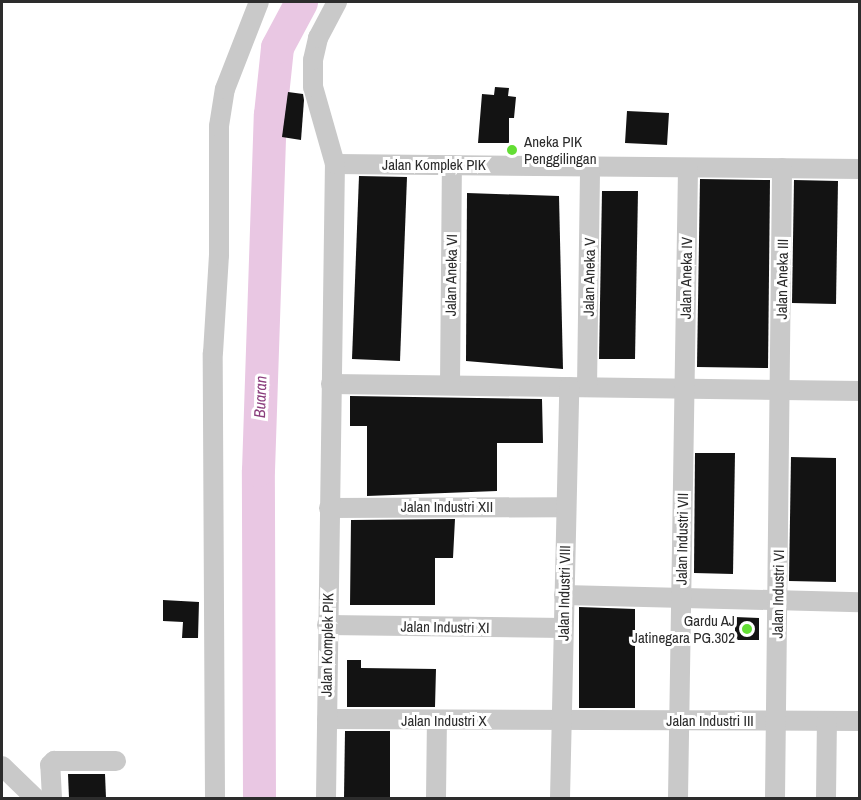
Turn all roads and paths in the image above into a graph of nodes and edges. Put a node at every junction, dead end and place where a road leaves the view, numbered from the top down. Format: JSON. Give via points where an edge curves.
{"nodes":[{"id":1,"x":259,"y":2,"type":"edge"},
{"id":2,"x":337,"y":2,"type":"edge"},
{"id":3,"x":335,"y":164,"type":"junction"},
{"id":4,"x":453,"y":165,"type":"junction"},
{"id":5,"x":590,"y":167,"type":"junction"},
{"id":6,"x":688,"y":168,"type":"junction"},
{"id":7,"x":782,"y":168,"type":"junction"},
{"id":8,"x":860,"y":169,"type":"edge"},
{"id":9,"x":331,"y":384,"type":"junction"},
{"id":10,"x":450,"y":385,"type":"junction"},
{"id":11,"x":578,"y":387,"type":"junction"},
{"id":12,"x":684,"y":388,"type":"junction"},
{"id":13,"x":781,"y":389,"type":"junction"},
{"id":14,"x":860,"y":391,"type":"edge"},
{"id":15,"x":566,"y":507,"type":"junction"},
{"id":16,"x":329,"y":508,"type":"junction"},
{"id":17,"x":564,"y":595,"type":"junction"},
{"id":18,"x":681,"y":598,"type":"junction"},
{"id":19,"x":778,"y":600,"type":"junction"},
{"id":20,"x":860,"y":602,"type":"edge"},
{"id":21,"x":327,"y":625,"type":"junction"},
{"id":22,"x":563,"y":628,"type":"junction"},
{"id":23,"x":327,"y":719,"type":"junction"},
{"id":24,"x":437,"y":721,"type":"junction"},
{"id":25,"x":561,"y":721,"type":"junction"},
{"id":26,"x":679,"y":721,"type":"junction"},
{"id":27,"x":776,"y":721,"type":"junction"},
{"id":28,"x":827,"y":722,"type":"junction"},
{"id":29,"x":860,"y":722,"type":"edge"},
{"id":30,"x":116,"y":761,"type":"dead end"},
{"id":31,"x":2,"y":766,"type":"edge"},
{"id":32,"x":35,"y":798,"type":"edge"},
{"id":33,"x":52,"y":798,"type":"edge"},
{"id":34,"x":215,"y":798,"type":"edge"},
{"id":35,"x":326,"y":798,"type":"edge"},
{"id":36,"x":436,"y":798,"type":"edge"},
{"id":37,"x":560,"y":798,"type":"edge"},
{"id":38,"x":678,"y":798,"type":"edge"},
{"id":39,"x":775,"y":798,"type":"edge"},
{"id":40,"x":826,"y":798,"type":"edge"}],
"edges":[{"from":1,"to":34,"type":"street","via":[[225,89],[219,126],[219,255],[213,353]]},
{"from":2,"to":3,"type":"street","via":[[318,38],[313,60],[313,87]]},
{"from":3,"to":4,"type":"street","name":"Jalan Komplek PIK"},
{"from":3,"to":9,"type":"street","name":"Jalan Komplek PIK"},
{"from":4,"to":5,"type":"street","name":"Jalan Komplek PIK"},
{"from":4,"to":10,"type":"street","name":"Jalan Aneka VI"},
{"from":5,"to":6,"type":"street","name":"Jalan Komplek PIK"},
{"from":5,"to":11,"type":"street","name":"Jalan Aneka V"},
{"from":6,"to":7,"type":"street","name":"Jalan Komplek PIK"},
{"from":6,"to":12,"type":"street","name":"Jalan Aneka IV"},
{"from":7,"to":8,"type":"street","name":"Jalan Komplek PIK"},
{"from":7,"to":13,"type":"street","name":"Jalan Aneka III"},
{"from":9,"to":10,"type":"street"},
{"from":9,"to":16,"type":"street","name":"Jalan Komplek PIK"},
{"from":10,"to":11,"type":"street"},
{"from":11,"to":12,"type":"street"},
{"from":11,"to":15,"type":"street","name":"Jalan Industri VIII"},
{"from":12,"to":13,"type":"street"},
{"from":12,"to":18,"type":"street","name":"Jalan Industri VII"},
{"from":13,"to":14,"type":"street"},
{"from":13,"to":19,"type":"street","name":"Jalan Industri VI"},
{"from":15,"to":16,"type":"street","name":"Jalan Industri XII"},
{"from":15,"to":17,"type":"street","name":"Jalan Industri VIII"},
{"from":16,"to":21,"type":"street","name":"Jalan Komplek PIK"},
{"from":17,"to":18,"type":"street"},
{"from":17,"to":22,"type":"street","name":"Jalan Industri VIII"},
{"from":18,"to":19,"type":"street"},
{"from":18,"to":26,"type":"street","name":"Jalan Industri VII"},
{"from":19,"to":20,"type":"street"},
{"from":19,"to":27,"type":"street","name":"Jalan Industri VI"},
{"from":21,"to":22,"type":"street","name":"Jalan Industri XI"},
{"from":21,"to":23,"type":"street","name":"Jalan Komplek PIK"},
{"from":22,"to":25,"type":"street","name":"Jalan Industri VIII"},
{"from":23,"to":24,"type":"street","name":"Jalan Industri X"},
{"from":23,"to":35,"type":"street","name":"Jalan Komplek PIK"},
{"from":24,"to":25,"type":"street","name":"Jalan Industri X"},
{"from":24,"to":36,"type":"street"},
{"from":25,"to":26,"type":"street","name":"Jalan Industri III"},
{"from":25,"to":37,"type":"street","name":"Jalan Industri VIII"},
{"from":26,"to":27,"type":"street","name":"Jalan Industri III"},
{"from":26,"to":38,"type":"street","name":"Jalan Industri VII"},
{"from":27,"to":28,"type":"street","name":"Jalan Industri III"},
{"from":27,"to":39,"type":"street","name":"Jalan Industri VI"},
{"from":28,"to":29,"type":"street","name":"Jalan Industri III"},
{"from":28,"to":40,"type":"street"},
{"from":30,"to":33,"type":"street","via":[[54,761],[50,765]]},
{"from":31,"to":32,"type":"street"}]}
